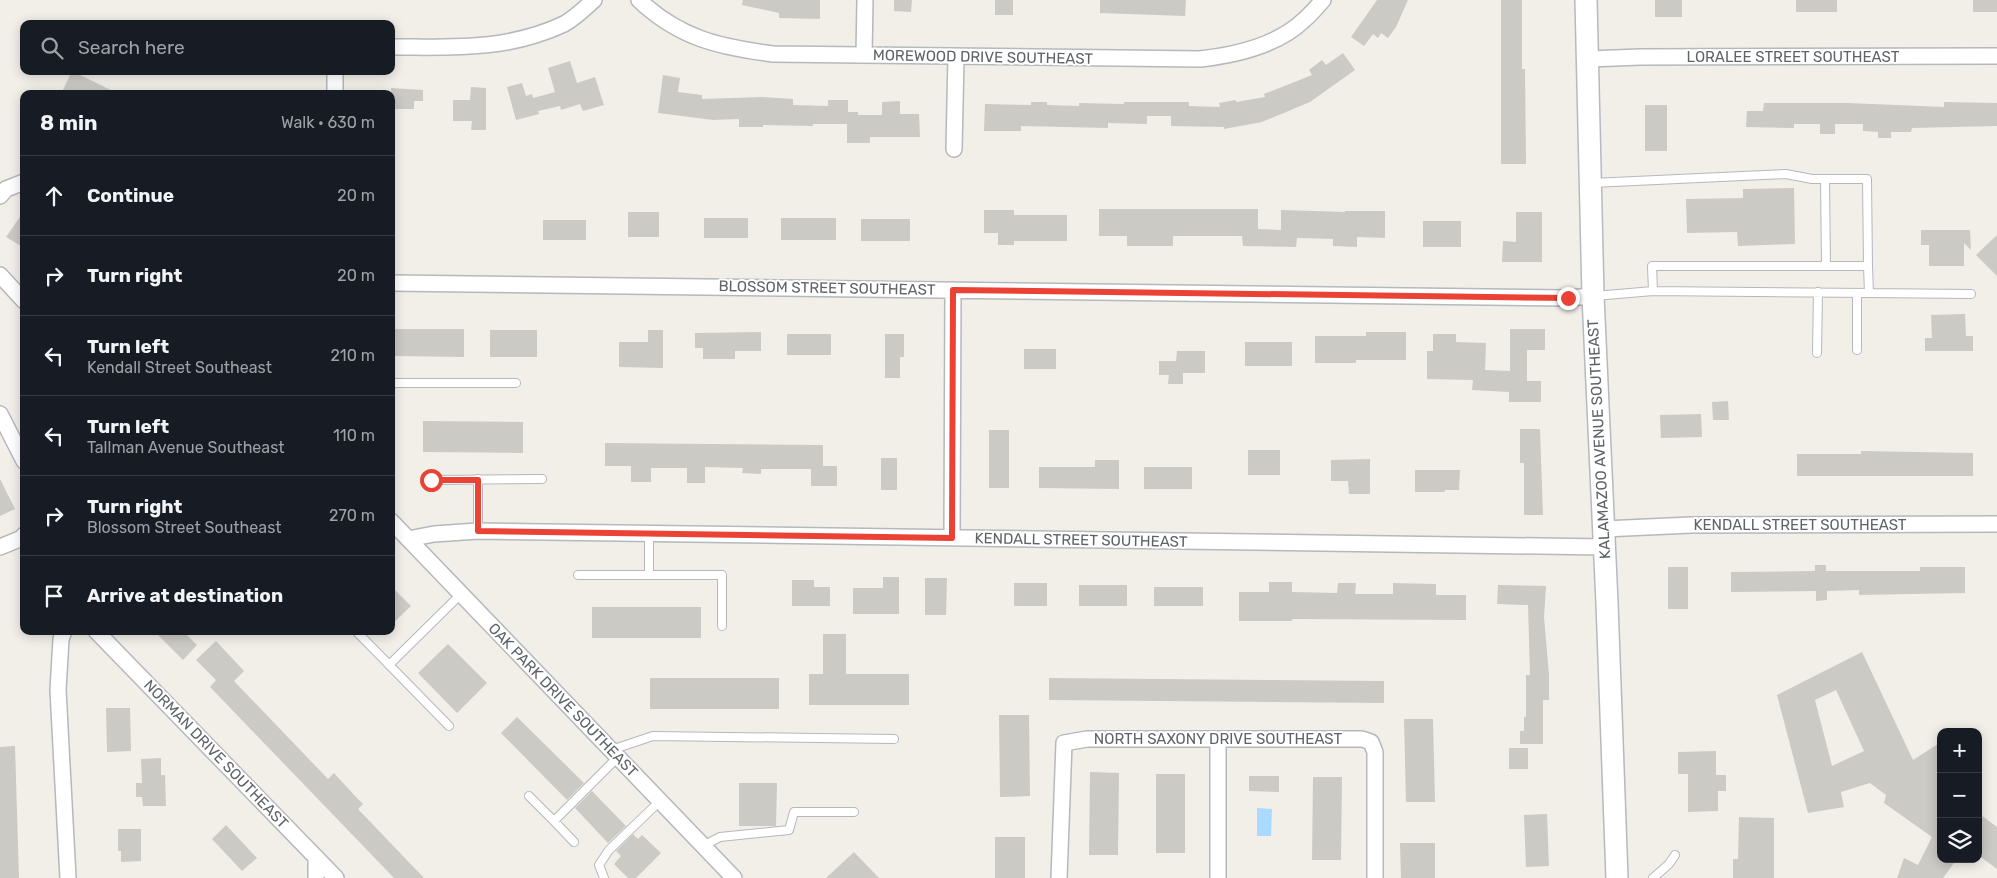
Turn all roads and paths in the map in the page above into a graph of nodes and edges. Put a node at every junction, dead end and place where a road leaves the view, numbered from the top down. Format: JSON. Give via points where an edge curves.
{"nodes":[{"id":1,"x":594,"y":0,"type":"edge"},
{"id":2,"x":639,"y":0,"type":"edge"},
{"id":3,"x":865,"y":0,"type":"edge"},
{"id":4,"x":1323,"y":0,"type":"edge"},
{"id":5,"x":1586,"y":0,"type":"edge"},
{"id":6,"x":395,"y":47,"type":"edge"},
{"id":7,"x":864,"y":56,"type":"junction"},
{"id":8,"x":1997,"y":56,"type":"edge"},
{"id":9,"x":956,"y":57,"type":"junction"},
{"id":10,"x":1589,"y":59,"type":"junction"},
{"id":11,"x":335,"y":75,"type":"edge"},
{"id":12,"x":334,"y":90,"type":"edge"},
{"id":13,"x":954,"y":149,"type":"dead end"},
{"id":14,"x":1825,"y":179,"type":"junction"},
{"id":15,"x":1590,"y":183,"type":"junction"},
{"id":16,"x":20,"y":184,"type":"edge"},
{"id":17,"x":0,"y":196,"type":"edge"},
{"id":18,"x":1826,"y":266,"type":"junction"},
{"id":19,"x":1868,"y":266,"type":"junction"},
{"id":20,"x":0,"y":275,"type":"edge"},
{"id":21,"x":395,"y":283,"type":"edge"},
{"id":22,"x":953,"y":290,"type":"junction"},
{"id":23,"x":1653,"y":291,"type":"junction"},
{"id":24,"x":1818,"y":292,"type":"junction"},
{"id":25,"x":1857,"y":293,"type":"junction"},
{"id":26,"x":1869,"y":293,"type":"junction"},
{"id":27,"x":1971,"y":294,"type":"dead end"},
{"id":28,"x":1593,"y":296,"type":"junction"},
{"id":29,"x":20,"y":297,"type":"edge"},
{"id":30,"x":1857,"y":350,"type":"dead end"},
{"id":31,"x":1818,"y":353,"type":"dead end"},
{"id":32,"x":395,"y":383,"type":"edge"},
{"id":33,"x":516,"y":383,"type":"dead end"},
{"id":34,"x":0,"y":414,"type":"edge"},
{"id":35,"x":20,"y":453,"type":"edge"},
{"id":36,"x":431,"y":480,"type":"dead end"},
{"id":37,"x":478,"y":480,"type":"junction"},
{"id":38,"x":542,"y":480,"type":"dead end"},
{"id":39,"x":1997,"y":524,"type":"edge"},
{"id":40,"x":395,"y":525,"type":"edge"},
{"id":41,"x":478,"y":531,"type":"junction"},
{"id":42,"x":649,"y":534,"type":"junction"},
{"id":43,"x":408,"y":538,"type":"junction"},
{"id":44,"x":952,"y":538,"type":"junction"},
{"id":45,"x":1604,"y":538,"type":"junction"},
{"id":46,"x":20,"y":539,"type":"edge"},
{"id":47,"x":0,"y":547,"type":"edge"},
{"id":48,"x":578,"y":574,"type":"dead end"},
{"id":49,"x":649,"y":575,"type":"junction"},
{"id":50,"x":461,"y":594,"type":"junction"},
{"id":51,"x":722,"y":626,"type":"dead end"},
{"id":52,"x":62,"y":635,"type":"edge"},
{"id":53,"x":100,"y":635,"type":"edge"},
{"id":54,"x":360,"y":635,"type":"edge"},
{"id":55,"x":389,"y":665,"type":"junction"},
{"id":56,"x":449,"y":726,"type":"dead end"},
{"id":57,"x":894,"y":739,"type":"dead end"},
{"id":58,"x":1218,"y":739,"type":"junction"},
{"id":59,"x":615,"y":754,"type":"junction"},
{"id":60,"x":529,"y":796,"type":"dead end"},
{"id":61,"x":660,"y":801,"type":"junction"},
{"id":62,"x":854,"y":812,"type":"dead end"},
{"id":63,"x":554,"y":821,"type":"junction"},
{"id":64,"x":574,"y":842,"type":"dead end"},
{"id":65,"x":703,"y":846,"type":"junction"},
{"id":66,"x":1675,"y":855,"type":"dead end"},
{"id":67,"x":316,"y":857,"type":"junction"},
{"id":68,"x":68,"y":878,"type":"edge"},
{"id":69,"x":316,"y":878,"type":"edge"},
{"id":70,"x":336,"y":878,"type":"edge"},
{"id":71,"x":604,"y":878,"type":"edge"},
{"id":72,"x":734,"y":878,"type":"edge"},
{"id":73,"x":1059,"y":878,"type":"edge"},
{"id":74,"x":1218,"y":878,"type":"edge"},
{"id":75,"x":1375,"y":878,"type":"edge"},
{"id":76,"x":1617,"y":878,"type":"edge"},
{"id":77,"x":1653,"y":878,"type":"edge"}],
"edges":[{"from":1,"to":6,"type":"street","via":[[565,23],[500,44]]},
{"from":2,"to":7,"type":"street","name":"MOREWOOD DRIVE SOUTHEAST","via":[[652,13],[695,38],[737,50]]},
{"from":3,"to":7,"type":"street"},
{"from":4,"to":9,"type":"street","name":"MOREWOOD DRIVE SOUTHEAST","via":[[1303,21],[1276,40],[1232,55],[1200,59]]},
{"from":5,"to":10,"type":"main road","name":"KALAMAZOO AVENUE SOUTHEAST"},
{"from":7,"to":9,"type":"street","name":"MOREWOOD DRIVE SOUTHEAST"},
{"from":8,"to":10,"type":"street","name":"LORALEE STREET SOUTHEAST"},
{"from":9,"to":13,"type":"street"},
{"from":10,"to":15,"type":"main road","name":"KALAMAZOO AVENUE SOUTHEAST"},
{"from":11,"to":12,"type":"street"},
{"from":14,"to":15,"type":"lane","via":[[1786,174]]},
{"from":14,"to":18,"type":"lane"},
{"from":14,"to":19,"type":"lane","via":[[1867,179]]},
{"from":15,"to":28,"type":"main road","name":"KALAMAZOO AVENUE SOUTHEAST"},
{"from":16,"to":17,"type":"street","via":[[6,189]]},
{"from":18,"to":19,"type":"lane"},
{"from":18,"to":23,"type":"lane","via":[[1652,266]]},
{"from":19,"to":26,"type":"lane"},
{"from":20,"to":29,"type":"street"},
{"from":21,"to":22,"type":"street","name":"BLOSSOM STREET SOUTHEAST"},
{"from":22,"to":28,"type":"street","name":"BLOSSOM STREET SOUTHEAST"},
{"from":22,"to":44,"type":"street"},
{"from":23,"to":24,"type":"lane"},
{"from":23,"to":28,"type":"lane"},
{"from":24,"to":25,"type":"lane"},
{"from":24,"to":31,"type":"lane"},
{"from":25,"to":26,"type":"lane"},
{"from":25,"to":30,"type":"lane"},
{"from":26,"to":27,"type":"lane"},
{"from":28,"to":45,"type":"main road","name":"KALAMAZOO AVENUE SOUTHEAST"},
{"from":32,"to":33,"type":"lane"},
{"from":34,"to":35,"type":"street"},
{"from":36,"to":37,"type":"lane"},
{"from":37,"to":38,"type":"lane"},
{"from":37,"to":41,"type":"lane"},
{"from":39,"to":45,"type":"street","name":"KENDALL STREET SOUTHEAST","via":[[1691,525]]},
{"from":40,"to":43,"type":"street","name":"OAK PARK DRIVE SOUTHEAST"},
{"from":41,"to":42,"type":"street","name":"KENDALL STREET SOUTHEAST"},
{"from":41,"to":43,"type":"street","name":"KENDALL STREET SOUTHEAST"},
{"from":42,"to":44,"type":"street","name":"KENDALL STREET SOUTHEAST"},
{"from":42,"to":49,"type":"lane"},
{"from":43,"to":50,"type":"street","name":"OAK PARK DRIVE SOUTHEAST"},
{"from":44,"to":45,"type":"street","name":"KENDALL STREET SOUTHEAST"},
{"from":45,"to":76,"type":"main road","name":"KALAMAZOO AVENUE SOUTHEAST"},
{"from":46,"to":47,"type":"street"},
{"from":48,"to":49,"type":"lane"},
{"from":49,"to":51,"type":"lane","via":[[722,575]]},
{"from":50,"to":55,"type":"lane"},
{"from":50,"to":59,"type":"street","name":"OAK PARK DRIVE SOUTHEAST"},
{"from":52,"to":68,"type":"street","via":[[58,690]]},
{"from":53,"to":67,"type":"street","name":"NORMAN DRIVE SOUTHEAST"},
{"from":54,"to":55,"type":"lane"},
{"from":55,"to":56,"type":"lane"},
{"from":57,"to":59,"type":"lane","via":[[653,736]]},
{"from":58,"to":73,"type":"street","name":"NORTH SAXONY DRIVE SOUTHEAST","via":[[1088,739],[1064,743]]},
{"from":58,"to":74,"type":"street"},
{"from":58,"to":75,"type":"street","name":"NORTH SAXONY DRIVE SOUTHEAST","via":[[1362,739],[1371,742],[1375,752]]},
{"from":59,"to":61,"type":"street","name":"OAK PARK DRIVE SOUTHEAST"},
{"from":59,"to":63,"type":"lane"},
{"from":60,"to":63,"type":"lane"},
{"from":61,"to":65,"type":"street","name":"OAK PARK DRIVE SOUTHEAST"},
{"from":61,"to":71,"type":"lane","via":[[609,850],[599,866]]},
{"from":62,"to":65,"type":"lane","via":[[794,812],[789,830],[720,837]]},
{"from":63,"to":64,"type":"lane"},
{"from":65,"to":72,"type":"street","name":"OAK PARK DRIVE SOUTHEAST"},
{"from":66,"to":77,"type":"lane"},
{"from":67,"to":69,"type":"street"},
{"from":67,"to":70,"type":"street","name":"NORMAN DRIVE SOUTHEAST"}]}
